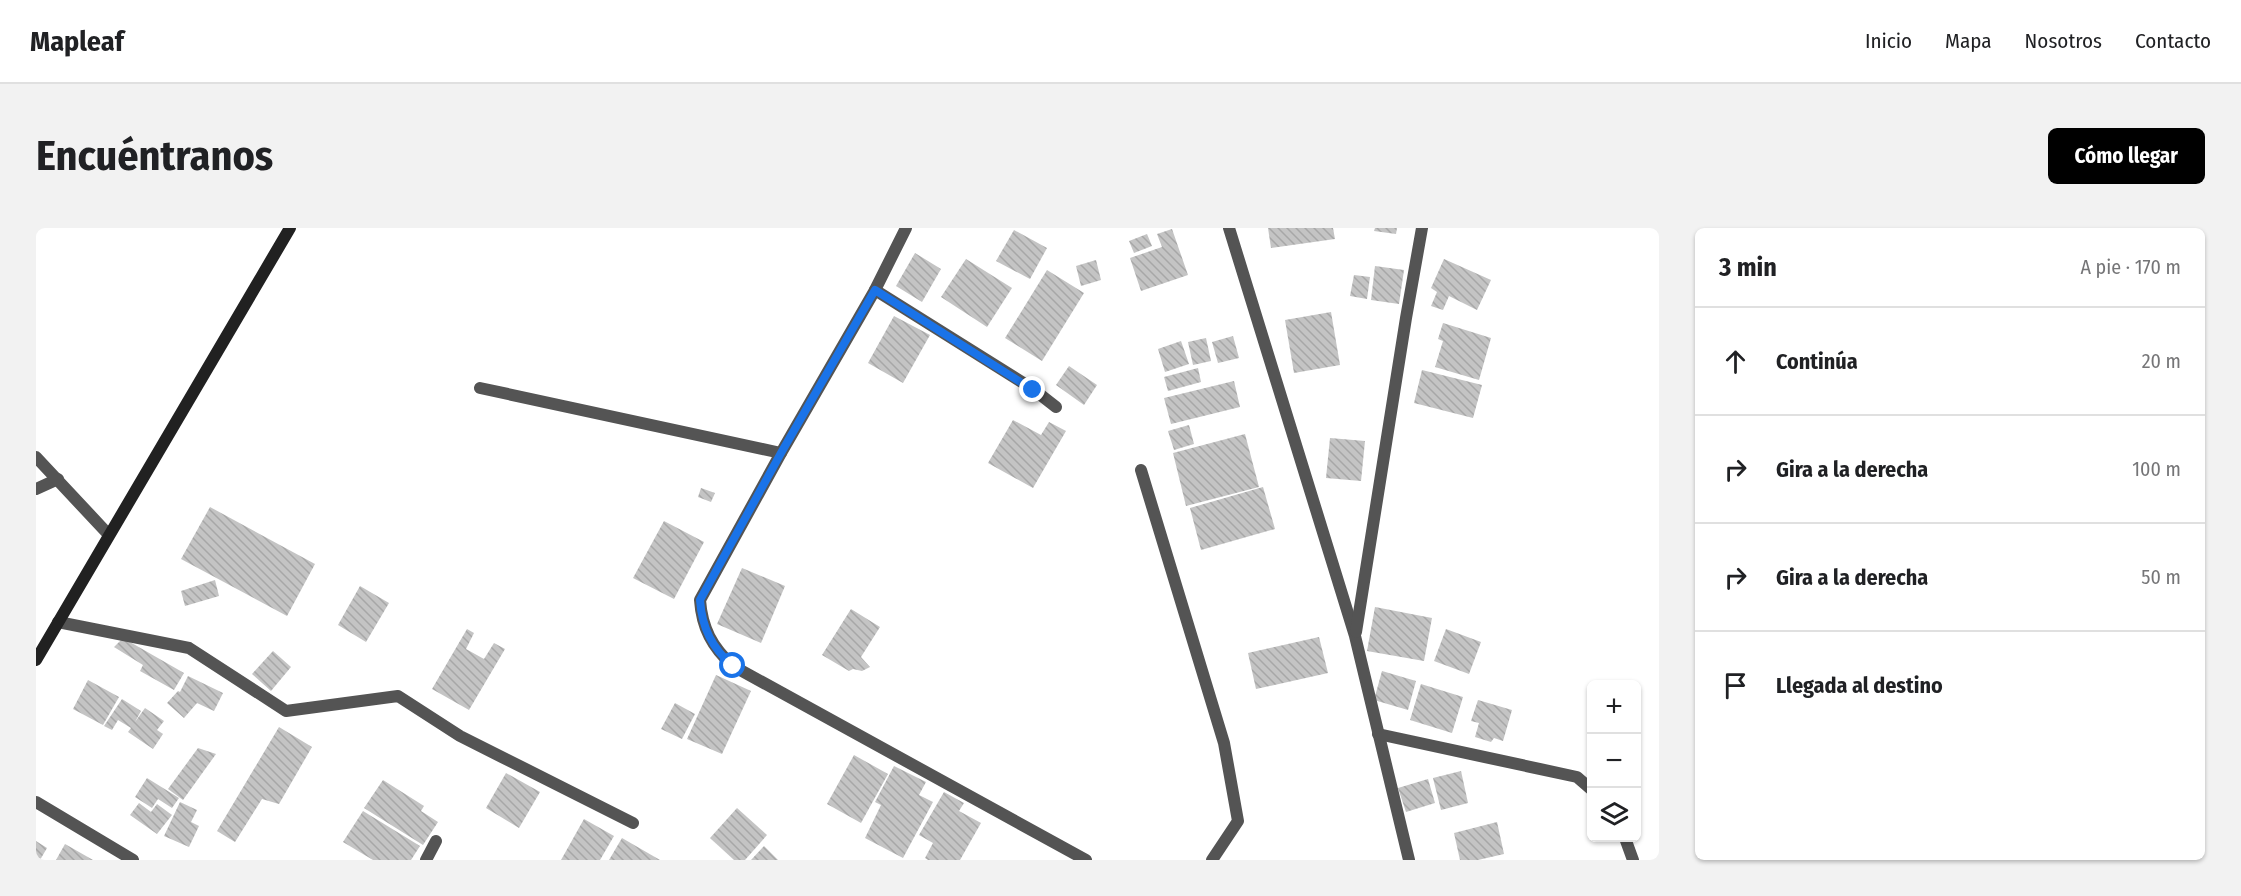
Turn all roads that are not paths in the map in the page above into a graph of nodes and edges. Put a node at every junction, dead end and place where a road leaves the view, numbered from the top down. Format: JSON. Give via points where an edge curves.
{"nodes":[{"id":1,"x":290,"y":228,"type":"edge"},
{"id":2,"x":906,"y":228,"type":"edge"},
{"id":3,"x":1229,"y":228,"type":"edge"},
{"id":4,"x":1422,"y":228,"type":"edge"},
{"id":5,"x":875,"y":290,"type":"junction"},
{"id":6,"x":480,"y":388,"type":"dead end"},
{"id":7,"x":1056,"y":407,"type":"dead end"},
{"id":8,"x":781,"y":453,"type":"junction"},
{"id":9,"x":36,"y":457,"type":"edge"},
{"id":10,"x":1141,"y":470,"type":"dead end"},
{"id":11,"x":58,"y":479,"type":"junction"},
{"id":12,"x":36,"y":489,"type":"edge"},
{"id":13,"x":108,"y":534,"type":"junction"},
{"id":14,"x":58,"y":622,"type":"junction"},
{"id":15,"x":1355,"y":636,"type":"junction"},
{"id":16,"x":36,"y":660,"type":"edge"},
{"id":17,"x":1378,"y":734,"type":"junction"},
{"id":18,"x":1590,"y":788,"type":"edge"},
{"id":19,"x":36,"y":802,"type":"edge"},
{"id":20,"x":633,"y":823,"type":"dead end"},
{"id":21,"x":436,"y":841,"type":"dead end"},
{"id":22,"x":1627,"y":842,"type":"edge"},
{"id":23,"x":133,"y":860,"type":"edge"},
{"id":24,"x":426,"y":860,"type":"edge"},
{"id":25,"x":1086,"y":860,"type":"edge"},
{"id":26,"x":1212,"y":860,"type":"edge"},
{"id":27,"x":1408,"y":860,"type":"edge"},
{"id":28,"x":1632,"y":860,"type":"edge"}],
"edges":[{"from":1,"to":13,"type":"main road"},
{"from":2,"to":5,"type":"street"},
{"from":3,"to":15,"type":"street"},
{"from":4,"to":15,"type":"street"},
{"from":5,"to":7,"type":"street"},
{"from":5,"to":8,"type":"street"},
{"from":6,"to":8,"type":"street"},
{"from":8,"to":25,"type":"street","via":[[700,600],[712,644],[733,666]]},
{"from":9,"to":11,"type":"street"},
{"from":10,"to":26,"type":"street","via":[[1232,780],[1238,821]]},
{"from":11,"to":12,"type":"street"},
{"from":11,"to":13,"type":"street"},
{"from":13,"to":14,"type":"main road"},
{"from":14,"to":16,"type":"main road"},
{"from":14,"to":20,"type":"street","via":[[189,648],[286,711],[398,696],[460,736]]},
{"from":15,"to":17,"type":"street"},
{"from":17,"to":18,"type":"street","via":[[1577,777]]},
{"from":17,"to":27,"type":"street"},
{"from":19,"to":23,"type":"street"},
{"from":21,"to":24,"type":"street"},
{"from":22,"to":28,"type":"street"}]}
